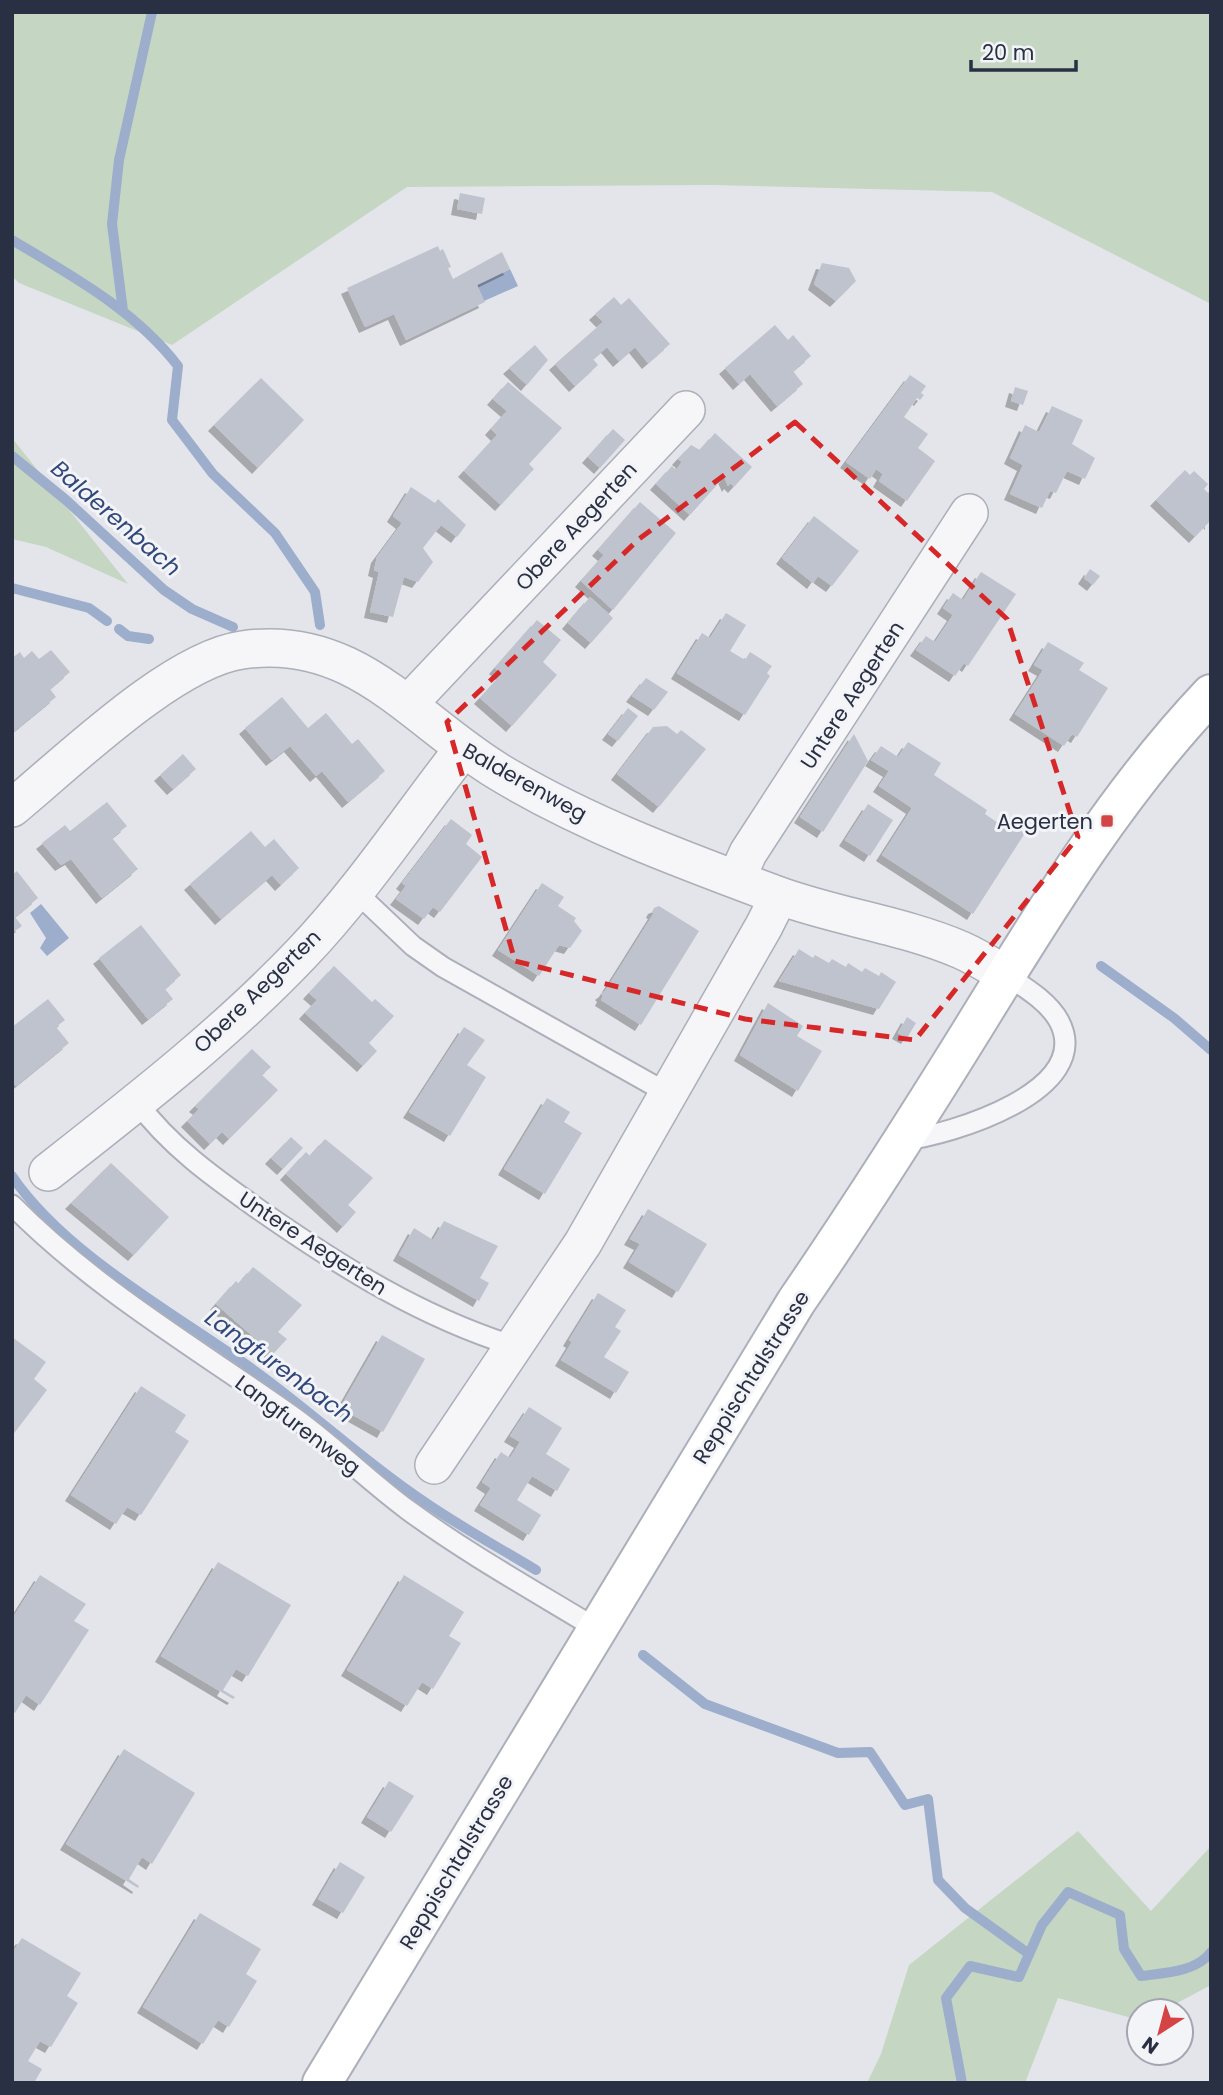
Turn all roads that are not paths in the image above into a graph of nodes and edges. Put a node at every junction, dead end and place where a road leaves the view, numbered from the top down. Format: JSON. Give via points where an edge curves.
{"nodes":[{"id":1,"x":686,"y":410,"type":"dead end"},
{"id":2,"x":969,"y":513,"type":"dead end"},
{"id":3,"x":1211,"y":694,"type":"edge"},
{"id":4,"x":409,"y":704,"type":"junction"},
{"id":5,"x":463,"y":749,"type":"junction"},
{"id":6,"x":12,"y":808,"type":"edge"},
{"id":7,"x":737,"y":878,"type":"junction"},
{"id":8,"x":354,"y":890,"type":"junction"},
{"id":9,"x":779,"y":895,"type":"junction"},
{"id":10,"x":1006,"y":975,"type":"junction"},
{"id":11,"x":668,"y":1094,"type":"junction"},
{"id":12,"x":137,"y":1102,"type":"junction"},
{"id":13,"x":904,"y":1140,"type":"junction"},
{"id":14,"x":48,"y":1172,"type":"dead end"},
{"id":15,"x":12,"y":1205,"type":"edge"},
{"id":16,"x":514,"y":1346,"type":"junction"},
{"id":17,"x":434,"y":1465,"type":"dead end"},
{"id":18,"x":597,"y":1629,"type":"junction"},
{"id":19,"x":322,"y":2083,"type":"edge"}],
"edges":[{"from":1,"to":4,"type":"street","name":"Obere Aegerten"},
{"from":2,"to":7,"type":"street","name":"Untere Aegerten","via":[[748,853]]},
{"from":3,"to":10,"type":"main road","name":"Reppischtalstrasse","via":[[1137,778]]},
{"from":4,"to":5,"type":"street","name":"Balderenweg"},
{"from":4,"to":6,"type":"street","name":"Balderenweg","via":[[349,665],[315,652],[242,650],[199,662],[168,682]]},
{"from":5,"to":7,"type":"street","name":"Balderenweg","via":[[548,799]]},
{"from":5,"to":8,"type":"street","name":"Obere Aegerten"},
{"from":7,"to":9,"type":"street","name":"Balderenweg"},
{"from":8,"to":11,"type":"lane","via":[[413,946],[443,967]]},
{"from":8,"to":12,"type":"street","name":"Obere Aegerten","via":[[261,994]]},
{"from":9,"to":10,"type":"street","name":"Balderenweg","via":[[961,950]]},
{"from":9,"to":11,"type":"street"},
{"from":10,"to":13,"type":"main road","name":"Reppischtalstrasse"},
{"from":10,"to":13,"type":"lane","via":[[1044,1003],[1059,1021],[1064,1042],[1059,1062],[1043,1085],[1025,1099],[960,1129]]},
{"from":11,"to":16,"type":"street","via":[[583,1243]]},
{"from":12,"to":14,"type":"street","name":"Obere Aegerten"},
{"from":12,"to":16,"type":"lane","name":"Untere Aegerten","via":[[154,1125],[209,1174],[313,1247],[392,1295]]},
{"from":13,"to":18,"type":"main road","name":"Reppischtalstrasse","via":[[789,1313]]},
{"from":15,"to":18,"type":"lane","name":"Langfurenweg","via":[[97,1282],[291,1415],[407,1509]]},
{"from":16,"to":17,"type":"street"},
{"from":18,"to":19,"type":"main road","name":"Reppischtalstrasse"}]}
